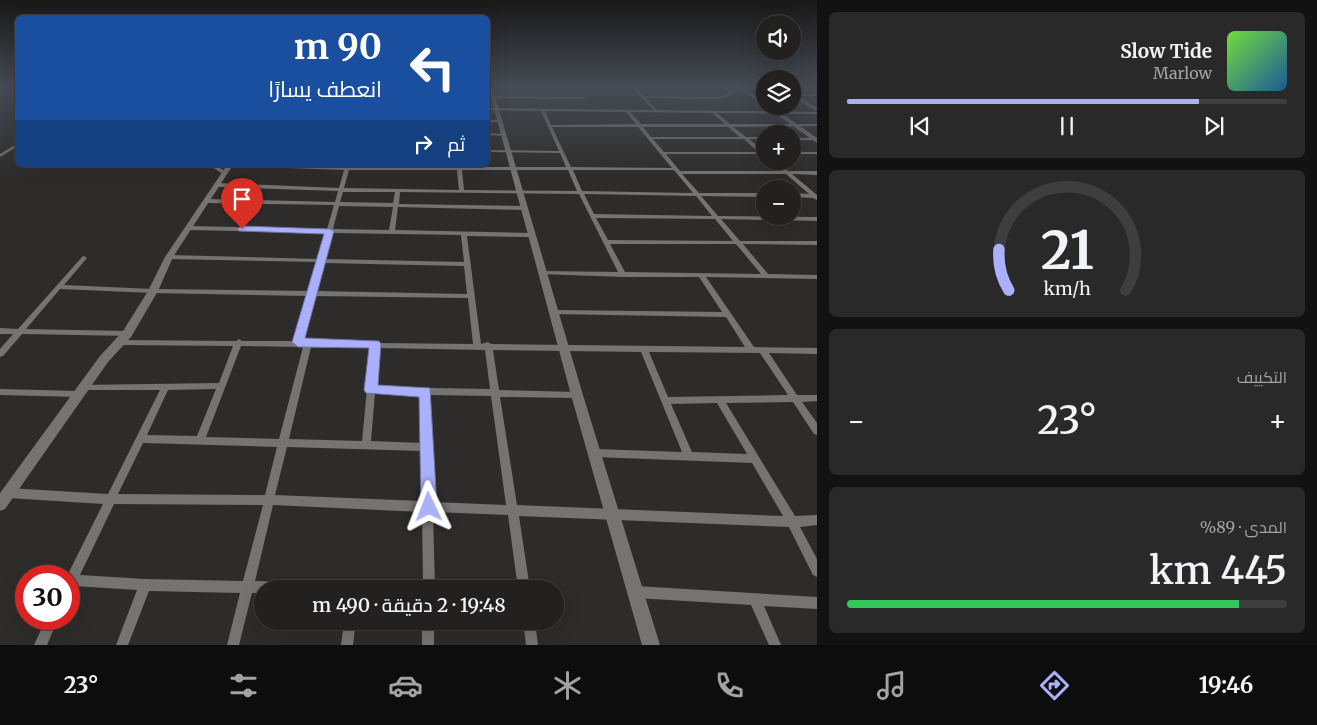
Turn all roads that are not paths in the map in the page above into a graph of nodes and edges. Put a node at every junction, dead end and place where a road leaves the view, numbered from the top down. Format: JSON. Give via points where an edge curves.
{"nodes":[{"id":1,"x":497,"y":116,"type":"edge"},
{"id":2,"x":545,"y":116,"type":"edge"},
{"id":3,"x":631,"y":116,"type":"edge"},
{"id":4,"x":720,"y":116,"type":"edge"},
{"id":5,"x":782,"y":116,"type":"edge"},
{"id":6,"x":490,"y":121,"type":"edge"},
{"id":7,"x":501,"y":121,"type":"junction"},
{"id":8,"x":638,"y":124,"type":"junction"},
{"id":9,"x":729,"y":124,"type":"junction"},
{"id":10,"x":793,"y":124,"type":"junction"},
{"id":11,"x":817,"y":125,"type":"edge"},
{"id":12,"x":550,"y":126,"type":"junction"},
{"id":13,"x":490,"y":134,"type":"edge"},
{"id":14,"x":504,"y":134,"type":"junction"},
{"id":15,"x":650,"y":138,"type":"junction"},
{"id":16,"x":745,"y":138,"type":"junction"},
{"id":17,"x":756,"y":138,"type":"edge"},
{"id":18,"x":801,"y":139,"type":"edge"},
{"id":19,"x":816,"y":140,"type":"edge"},
{"id":20,"x":15,"y":146,"type":"edge"},
{"id":21,"x":756,"y":147,"type":"edge"},
{"id":22,"x":490,"y":151,"type":"edge"},
{"id":23,"x":508,"y":151,"type":"junction"},
{"id":24,"x":562,"y":152,"type":"junction"},
{"id":25,"x":662,"y":153,"type":"junction"},
{"id":26,"x":756,"y":153,"type":"edge"},
{"id":27,"x":801,"y":153,"type":"edge"},
{"id":28,"x":817,"y":153,"type":"edge"},
{"id":29,"x":0,"y":156,"type":"edge"},
{"id":30,"x":309,"y":167,"type":"edge"},
{"id":31,"x":399,"y":167,"type":"edge"},
{"id":32,"x":229,"y":168,"type":"edge"},
{"id":33,"x":347,"y":168,"type":"junction"},
{"id":34,"x":459,"y":169,"type":"junction"},
{"id":35,"x":512,"y":169,"type":"junction"},
{"id":36,"x":570,"y":169,"type":"junction"},
{"id":37,"x":784,"y":170,"type":"edge"},
{"id":38,"x":677,"y":171,"type":"junction"},
{"id":39,"x":787,"y":173,"type":"junction"},
{"id":40,"x":817,"y":173,"type":"edge"},
{"id":41,"x":219,"y":185,"type":"junction"},
{"id":42,"x":341,"y":190,"type":"junction"},
{"id":43,"x":398,"y":191,"type":"junction"},
{"id":44,"x":462,"y":191,"type":"junction"},
{"id":45,"x":520,"y":192,"type":"junction"},
{"id":46,"x":580,"y":192,"type":"junction"},
{"id":47,"x":696,"y":194,"type":"junction"},
{"id":48,"x":756,"y":195,"type":"edge"},
{"id":49,"x":801,"y":196,"type":"edge"},
{"id":50,"x":816,"y":197,"type":"edge"},
{"id":51,"x":208,"y":201,"type":"junction"},
{"id":52,"x":337,"y":205,"type":"junction"},
{"id":53,"x":396,"y":207,"type":"junction"},
{"id":54,"x":524,"y":208,"type":"junction"},
{"id":55,"x":593,"y":216,"type":"junction"},
{"id":56,"x":716,"y":216,"type":"junction"},
{"id":57,"x":817,"y":219,"type":"edge"},
{"id":58,"x":189,"y":228,"type":"junction"},
{"id":59,"x":330,"y":231,"type":"junction"},
{"id":60,"x":392,"y":232,"type":"junction"},
{"id":61,"x":464,"y":234,"type":"junction"},
{"id":62,"x":531,"y":235,"type":"junction"},
{"id":63,"x":606,"y":242,"type":"junction"},
{"id":64,"x":737,"y":242,"type":"junction"},
{"id":65,"x":817,"y":243,"type":"edge"},
{"id":66,"x":169,"y":257,"type":"junction"},
{"id":67,"x":84,"y":258,"type":"dead end"},
{"id":68,"x":320,"y":262,"type":"junction"},
{"id":69,"x":468,"y":264,"type":"junction"},
{"id":70,"x":542,"y":273,"type":"junction"},
{"id":71,"x":623,"y":275,"type":"junction"},
{"id":72,"x":701,"y":275,"type":"junction"},
{"id":73,"x":766,"y":276,"type":"junction"},
{"id":74,"x":817,"y":277,"type":"edge"},
{"id":75,"x":58,"y":287,"type":"junction"},
{"id":76,"x":153,"y":291,"type":"junction"},
{"id":77,"x":311,"y":293,"type":"junction"},
{"id":78,"x":471,"y":296,"type":"junction"},
{"id":79,"x":554,"y":312,"type":"junction"},
{"id":80,"x":728,"y":315,"type":"junction"},
{"id":81,"x":0,"y":331,"type":"edge"},
{"id":82,"x":22,"y":331,"type":"junction"},
{"id":83,"x":124,"y":338,"type":"junction"},
{"id":84,"x":239,"y":342,"type":"junction"},
{"id":85,"x":303,"y":343,"type":"junction"},
{"id":86,"x":375,"y":344,"type":"junction"},
{"id":87,"x":477,"y":345,"type":"junction"},
{"id":88,"x":488,"y":345,"type":"junction"},
{"id":89,"x":564,"y":346,"type":"junction"},
{"id":90,"x":643,"y":348,"type":"junction"},
{"id":91,"x":752,"y":351,"type":"junction"},
{"id":92,"x":763,"y":351,"type":"junction"},
{"id":93,"x":817,"y":351,"type":"edge"},
{"id":94,"x":0,"y":354,"type":"edge"},
{"id":95,"x":166,"y":386,"type":"junction"},
{"id":96,"x":222,"y":386,"type":"junction"},
{"id":97,"x":81,"y":390,"type":"junction"},
{"id":98,"x":371,"y":390,"type":"junction"},
{"id":99,"x":0,"y":392,"type":"edge"},
{"id":100,"x":426,"y":392,"type":"junction"},
{"id":101,"x":496,"y":394,"type":"junction"},
{"id":102,"x":577,"y":395,"type":"junction"},
{"id":103,"x":794,"y":398,"type":"junction"},
{"id":104,"x":817,"y":398,"type":"edge"},
{"id":105,"x":665,"y":401,"type":"junction"},
{"id":106,"x":720,"y":401,"type":"junction"},
{"id":107,"x":817,"y":430,"type":"edge"},
{"id":108,"x":141,"y":439,"type":"junction"},
{"id":109,"x":200,"y":440,"type":"junction"},
{"id":110,"x":283,"y":442,"type":"junction"},
{"id":111,"x":366,"y":445,"type":"junction"},
{"id":112,"x":427,"y":447,"type":"junction"},
{"id":113,"x":595,"y":453,"type":"junction"},
{"id":114,"x":689,"y":456,"type":"junction"},
{"id":115,"x":755,"y":460,"type":"junction"},
{"id":116,"x":8,"y":494,"type":"junction"},
{"id":117,"x":110,"y":499,"type":"junction"},
{"id":118,"x":269,"y":500,"type":"junction"},
{"id":119,"x":0,"y":504,"type":"edge"},
{"id":120,"x":429,"y":507,"type":"junction"},
{"id":121,"x":512,"y":510,"type":"junction"},
{"id":122,"x":614,"y":514,"type":"junction"},
{"id":123,"x":817,"y":520,"type":"edge"},
{"id":124,"x":792,"y":522,"type":"junction"},
{"id":125,"x":78,"y":565,"type":"edge"},
{"id":126,"x":817,"y":571,"type":"edge"},
{"id":127,"x":429,"y":580,"type":"edge"},
{"id":128,"x":523,"y":580,"type":"edge"},
{"id":129,"x":80,"y":582,"type":"edge"},
{"id":130,"x":146,"y":585,"type":"junction"},
{"id":131,"x":248,"y":585,"type":"junction"},
{"id":132,"x":254,"y":585,"type":"edge"},
{"id":133,"x":636,"y":592,"type":"junction"},
{"id":134,"x":754,"y":599,"type":"junction"},
{"id":135,"x":817,"y":603,"type":"edge"},
{"id":136,"x":47,"y":630,"type":"edge"},
{"id":137,"x":349,"y":630,"type":"edge"},
{"id":138,"x":428,"y":630,"type":"edge"},
{"id":139,"x":530,"y":630,"type":"edge"},
{"id":140,"x":40,"y":645,"type":"edge"},
{"id":141,"x":122,"y":645,"type":"edge"},
{"id":142,"x":233,"y":645,"type":"edge"},
{"id":143,"x":347,"y":645,"type":"edge"},
{"id":144,"x":428,"y":645,"type":"edge"},
{"id":145,"x":532,"y":645,"type":"edge"},
{"id":146,"x":651,"y":645,"type":"edge"},
{"id":147,"x":775,"y":645,"type":"edge"}],
"edges":[{"from":1,"to":7,"type":"street"},
{"from":2,"to":12,"type":"street"},
{"from":3,"to":8,"type":"street"},
{"from":4,"to":9,"type":"street"},
{"from":5,"to":10,"type":"street"},
{"from":6,"to":7,"type":"street"},
{"from":7,"to":14,"type":"street"},
{"from":8,"to":9,"type":"street"},
{"from":8,"to":12,"type":"street"},
{"from":8,"to":15,"type":"street"},
{"from":9,"to":10,"type":"street"},
{"from":9,"to":16,"type":"street"},
{"from":10,"to":11,"type":"street"},
{"from":10,"to":19,"type":"street"},
{"from":12,"to":24,"type":"street"},
{"from":13,"to":14,"type":"street"},
{"from":14,"to":23,"type":"street"},
{"from":15,"to":16,"type":"street"},
{"from":15,"to":25,"type":"street"},
{"from":16,"to":17,"type":"street"},
{"from":16,"to":21,"type":"street"},
{"from":18,"to":19,"type":"street"},
{"from":20,"to":29,"type":"street"},
{"from":22,"to":23,"type":"street"},
{"from":23,"to":24,"type":"street"},
{"from":23,"to":35,"type":"street"},
{"from":24,"to":36,"type":"street"},
{"from":25,"to":26,"type":"street"},
{"from":25,"to":38,"type":"street"},
{"from":27,"to":28,"type":"street"},
{"from":30,"to":32,"type":"street"},
{"from":30,"to":33,"type":"street"},
{"from":31,"to":33,"type":"street"},
{"from":31,"to":34,"type":"street"},
{"from":32,"to":41,"type":"street"},
{"from":33,"to":42,"type":"street"},
{"from":34,"to":35,"type":"street"},
{"from":34,"to":44,"type":"street"},
{"from":35,"to":36,"type":"street"},
{"from":35,"to":45,"type":"street"},
{"from":36,"to":38,"type":"street"},
{"from":36,"to":46,"type":"street"},
{"from":37,"to":39,"type":"street"},
{"from":38,"to":39,"type":"street"},
{"from":38,"to":47,"type":"street"},
{"from":39,"to":40,"type":"street"},
{"from":39,"to":50,"type":"street"},
{"from":41,"to":42,"type":"street"},
{"from":41,"to":51,"type":"street"},
{"from":42,"to":43,"type":"street"},
{"from":42,"to":52,"type":"street"},
{"from":43,"to":44,"type":"street"},
{"from":43,"to":53,"type":"street"},
{"from":44,"to":45,"type":"street"},
{"from":45,"to":46,"type":"street"},
{"from":45,"to":54,"type":"street"},
{"from":46,"to":47,"type":"street"},
{"from":46,"to":55,"type":"street"},
{"from":47,"to":48,"type":"street"},
{"from":47,"to":56,"type":"street"},
{"from":49,"to":50,"type":"street"},
{"from":51,"to":52,"type":"street"},
{"from":51,"to":58,"type":"street"},
{"from":52,"to":53,"type":"street"},
{"from":52,"to":59,"type":"street"},
{"from":53,"to":54,"type":"street"},
{"from":53,"to":60,"type":"street"},
{"from":54,"to":62,"type":"street"},
{"from":55,"to":56,"type":"street"},
{"from":55,"to":63,"type":"street"},
{"from":56,"to":57,"type":"street"},
{"from":56,"to":64,"type":"street"},
{"from":58,"to":59,"type":"street"},
{"from":58,"to":66,"type":"street"},
{"from":59,"to":60,"type":"street"},
{"from":59,"to":68,"type":"street"},
{"from":60,"to":61,"type":"street"},
{"from":61,"to":62,"type":"street"},
{"from":61,"to":69,"type":"street"},
{"from":62,"to":70,"type":"street"},
{"from":63,"to":64,"type":"street"},
{"from":63,"to":71,"type":"street"},
{"from":64,"to":65,"type":"street"},
{"from":64,"to":73,"type":"street"},
{"from":66,"to":68,"type":"street"},
{"from":66,"to":76,"type":"street"},
{"from":67,"to":75,"type":"street"},
{"from":68,"to":69,"type":"street"},
{"from":68,"to":77,"type":"street"},
{"from":69,"to":78,"type":"street"},
{"from":70,"to":71,"type":"street"},
{"from":70,"to":79,"type":"street"},
{"from":71,"to":72,"type":"street"},
{"from":72,"to":73,"type":"street"},
{"from":72,"to":80,"type":"street"},
{"from":73,"to":74,"type":"street"},
{"from":75,"to":76,"type":"street"},
{"from":75,"to":82,"type":"street"},
{"from":76,"to":77,"type":"street"},
{"from":76,"to":83,"type":"street"},
{"from":77,"to":78,"type":"street"},
{"from":77,"to":85,"type":"street"},
{"from":78,"to":87,"type":"street"},
{"from":79,"to":80,"type":"street"},
{"from":79,"to":89,"type":"street"},
{"from":80,"to":91,"type":"street"},
{"from":81,"to":82,"type":"street"},
{"from":82,"to":83,"type":"street"},
{"from":82,"to":94,"type":"street"},
{"from":83,"to":84,"type":"street"},
{"from":83,"to":97,"type":"street"},
{"from":84,"to":85,"type":"street"},
{"from":84,"to":96,"type":"street"},
{"from":85,"to":86,"type":"street"},
{"from":85,"to":110,"type":"street"},
{"from":86,"to":87,"type":"street"},
{"from":86,"to":98,"type":"street"},
{"from":87,"to":88,"type":"street"},
{"from":88,"to":89,"type":"street"},
{"from":88,"to":101,"type":"street"},
{"from":89,"to":90,"type":"street"},
{"from":89,"to":102,"type":"street"},
{"from":90,"to":91,"type":"street"},
{"from":90,"to":105,"type":"street"},
{"from":91,"to":92,"type":"street"},
{"from":92,"to":93,"type":"street"},
{"from":92,"to":103,"type":"street"},
{"from":95,"to":96,"type":"street"},
{"from":95,"to":97,"type":"street"},
{"from":95,"to":108,"type":"street"},
{"from":96,"to":109,"type":"street"},
{"from":97,"to":99,"type":"street"},
{"from":97,"to":116,"type":"street"},
{"from":98,"to":100,"type":"street"},
{"from":98,"to":111,"type":"street"},
{"from":100,"to":101,"type":"street"},
{"from":100,"to":112,"type":"street"},
{"from":101,"to":102,"type":"street"},
{"from":101,"to":121,"type":"street"},
{"from":102,"to":113,"type":"street"},
{"from":103,"to":104,"type":"street"},
{"from":103,"to":106,"type":"street"},
{"from":103,"to":107,"type":"street"},
{"from":105,"to":106,"type":"street"},
{"from":105,"to":114,"type":"street"},
{"from":106,"to":115,"type":"street"},
{"from":108,"to":109,"type":"street"},
{"from":108,"to":117,"type":"street"},
{"from":109,"to":110,"type":"street"},
{"from":110,"to":111,"type":"street"},
{"from":110,"to":118,"type":"street"},
{"from":111,"to":112,"type":"street"},
{"from":112,"to":120,"type":"street"},
{"from":113,"to":114,"type":"street"},
{"from":113,"to":122,"type":"street"},
{"from":114,"to":115,"type":"street"},
{"from":115,"to":124,"type":"street"},
{"from":116,"to":117,"type":"street"},
{"from":116,"to":119,"type":"street"},
{"from":117,"to":118,"type":"street"},
{"from":117,"to":125,"type":"street"},
{"from":118,"to":120,"type":"street"},
{"from":118,"to":131,"type":"street"},
{"from":120,"to":121,"type":"street"},
{"from":120,"to":127,"type":"street"},
{"from":121,"to":122,"type":"street"},
{"from":121,"to":128,"type":"street"},
{"from":122,"to":124,"type":"street"},
{"from":122,"to":133,"type":"street"},
{"from":123,"to":124,"type":"street"},
{"from":124,"to":126,"type":"street"},
{"from":129,"to":130,"type":"street"},
{"from":130,"to":131,"type":"street"},
{"from":130,"to":141,"type":"street"},
{"from":131,"to":132,"type":"street"},
{"from":131,"to":142,"type":"street"},
{"from":133,"to":134,"type":"street"},
{"from":133,"to":146,"type":"street"},
{"from":134,"to":135,"type":"street"},
{"from":134,"to":147,"type":"street"},
{"from":136,"to":140,"type":"street"},
{"from":137,"to":143,"type":"street"},
{"from":138,"to":144,"type":"street"},
{"from":139,"to":145,"type":"street"}]}
